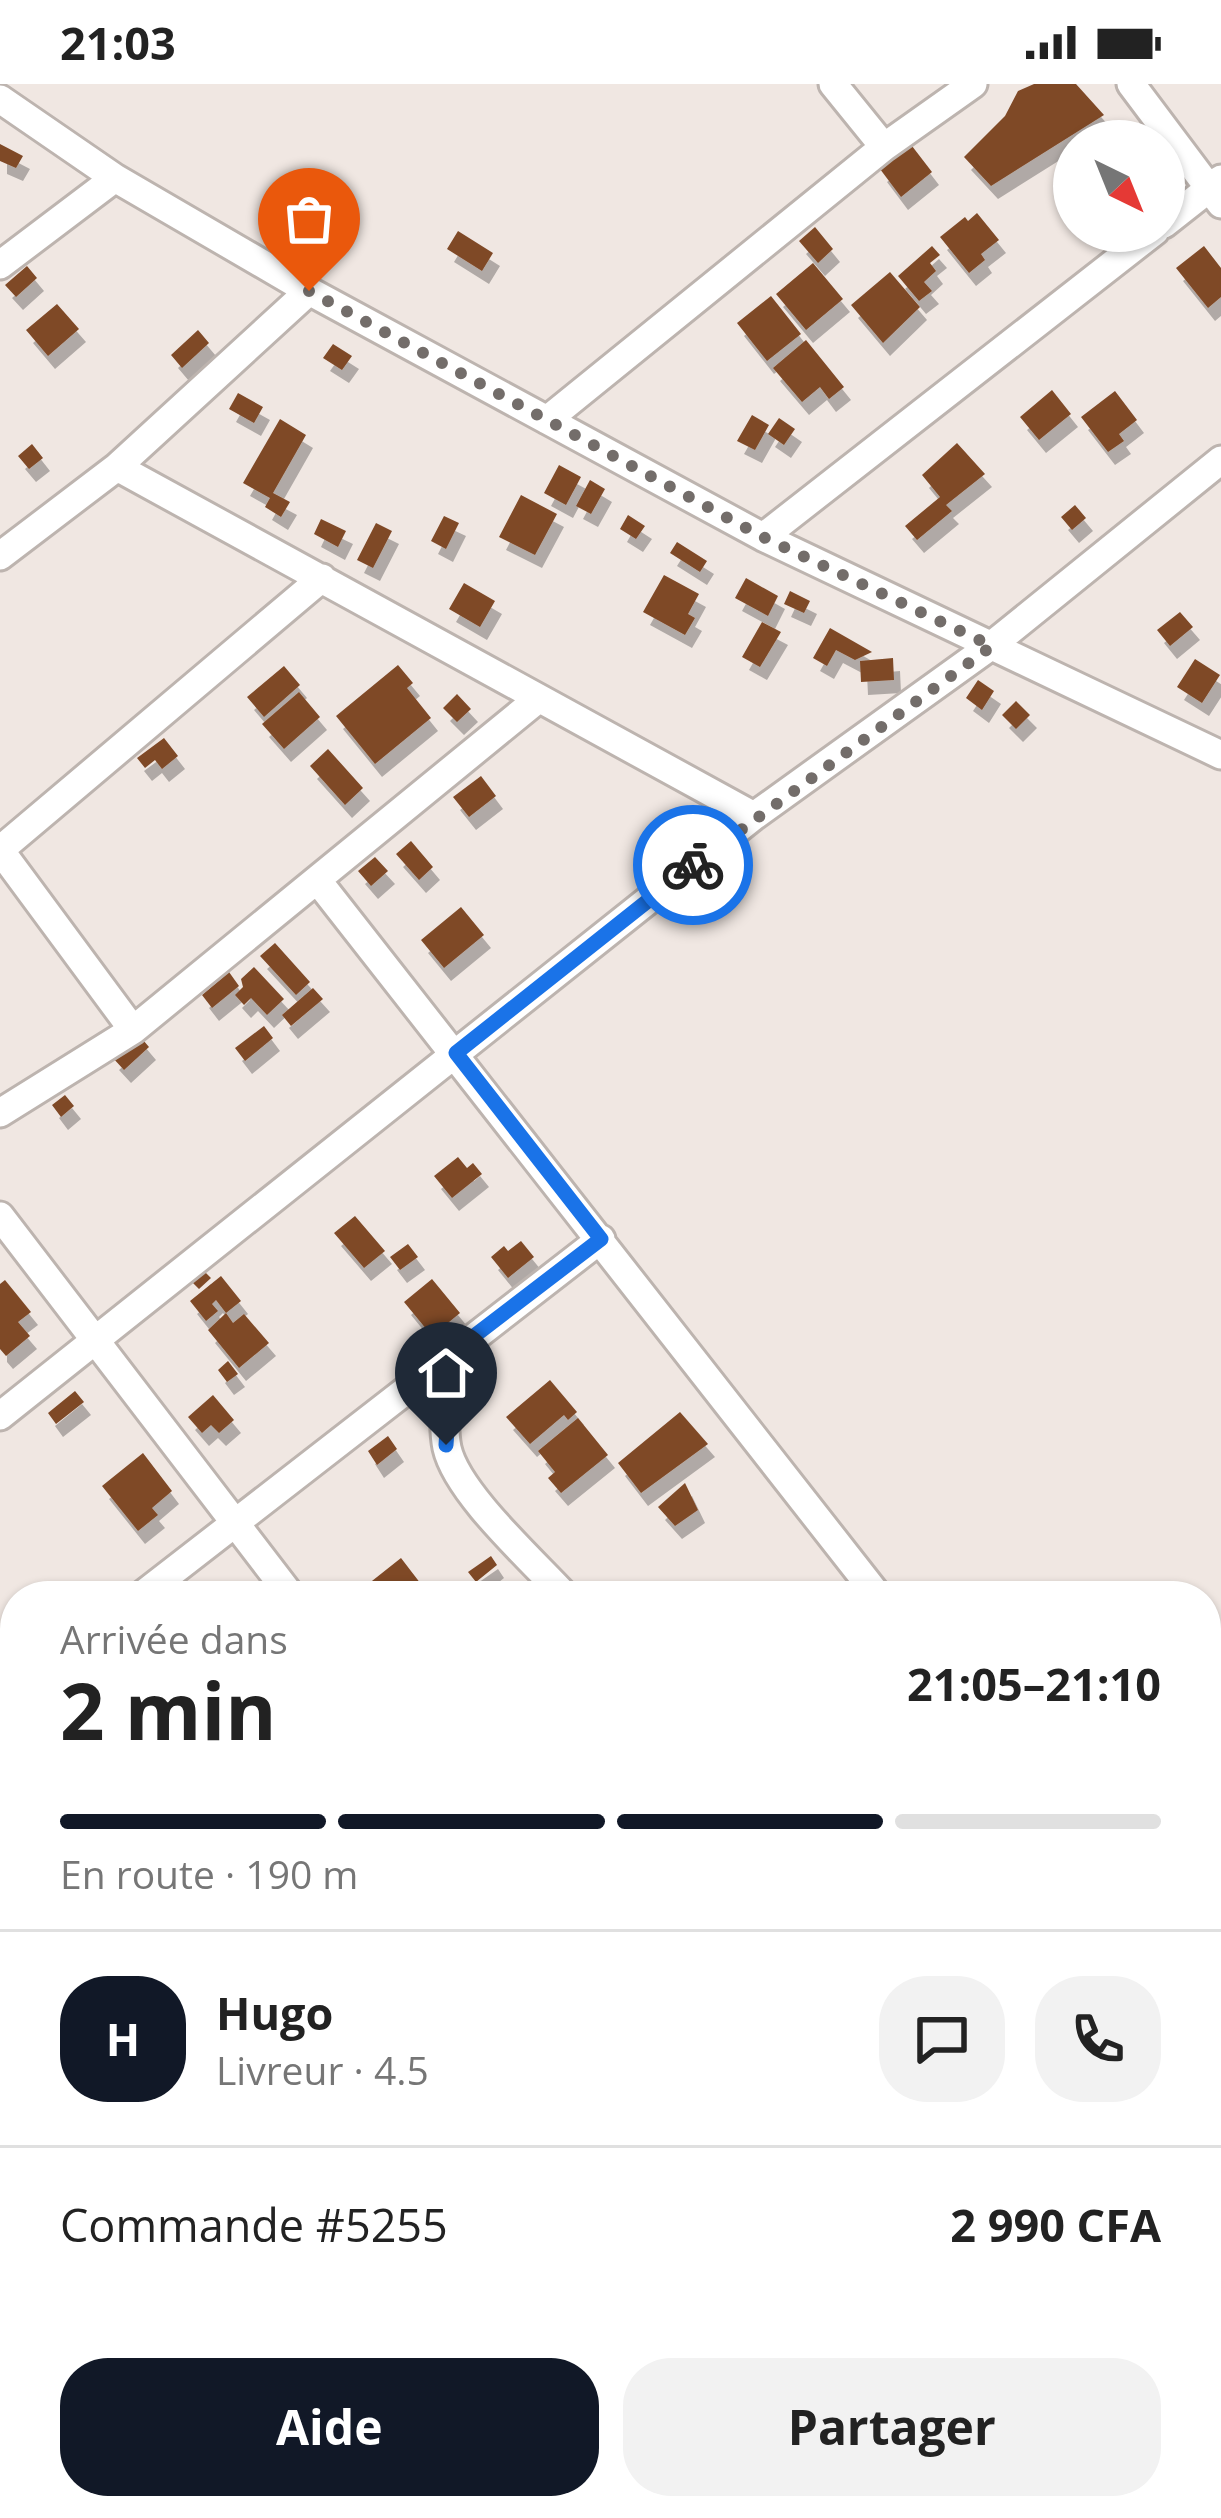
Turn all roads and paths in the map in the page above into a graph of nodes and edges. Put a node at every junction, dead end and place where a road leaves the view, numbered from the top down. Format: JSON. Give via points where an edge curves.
{"nodes":[{"id":1,"x":833,"y":84,"type":"edge"},
{"id":2,"x":973,"y":84,"type":"edge"},
{"id":3,"x":1131,"y":84,"type":"edge"},
{"id":4,"x":0,"y":99,"type":"edge"},
{"id":5,"x":884,"y":148,"type":"junction"},
{"id":6,"x":115,"y":178,"type":"junction"},
{"id":7,"x":1217,"y":191,"type":"edge"},
{"id":8,"x":1185,"y":211,"type":"edge"},
{"id":9,"x":1128,"y":252,"type":"edge"},
{"id":10,"x":0,"y":265,"type":"edge"},
{"id":11,"x":309,"y":291,"type":"junction"},
{"id":12,"x":547,"y":420,"type":"junction"},
{"id":13,"x":1221,"y":460,"type":"edge"},
{"id":14,"x":116,"y":467,"type":"junction"},
{"id":15,"x":763,"y":537,"type":"junction"},
{"id":16,"x":0,"y":556,"type":"edge"},
{"id":17,"x":322,"y":578,"type":"junction"},
{"id":18,"x":992,"y":646,"type":"junction"},
{"id":19,"x":538,"y":699,"type":"junction"},
{"id":20,"x":1221,"y":754,"type":"edge"},
{"id":21,"x":754,"y":816,"type":"junction"},
{"id":22,"x":319,"y":881,"type":"junction"},
{"id":23,"x":134,"y":1030,"type":"junction"},
{"id":24,"x":456,"y":1053,"type":"junction"},
{"id":25,"x":0,"y":1113,"type":"edge"},
{"id":26,"x":0,"y":1216,"type":"edge"},
{"id":27,"x":601,"y":1239,"type":"junction"},
{"id":28,"x":93,"y":1342,"type":"junction"},
{"id":29,"x":452,"y":1353,"type":"junction"},
{"id":30,"x":0,"y":1417,"type":"edge"},
{"id":31,"x":233,"y":1522,"type":"junction"},
{"id":32,"x":160,"y":1581,"type":"edge"},
{"id":33,"x":279,"y":1581,"type":"edge"},
{"id":34,"x":551,"y":1581,"type":"edge"},
{"id":35,"x":866,"y":1581,"type":"edge"}],
"edges":[{"from":1,"to":5,"type":"street"},
{"from":2,"to":5,"type":"street"},
{"from":3,"to":7,"type":"street"},
{"from":4,"to":6,"type":"street"},
{"from":5,"to":12,"type":"street"},
{"from":6,"to":10,"type":"street"},
{"from":6,"to":11,"type":"street"},
{"from":7,"to":8,"type":"street"},
{"from":9,"to":15,"type":"street"},
{"from":11,"to":12,"type":"street"},
{"from":11,"to":14,"type":"street"},
{"from":12,"to":15,"type":"street"},
{"from":13,"to":18,"type":"street"},
{"from":14,"to":16,"type":"street"},
{"from":14,"to":17,"type":"street"},
{"from":15,"to":18,"type":"street"},
{"from":17,"to":19,"type":"street"},
{"from":17,"to":23,"type":"street","via":[[0,850]]},
{"from":18,"to":20,"type":"street"},
{"from":18,"to":21,"type":"street"},
{"from":19,"to":21,"type":"street"},
{"from":19,"to":22,"type":"street"},
{"from":21,"to":24,"type":"street"},
{"from":22,"to":23,"type":"street"},
{"from":22,"to":24,"type":"street"},
{"from":23,"to":25,"type":"street"},
{"from":24,"to":27,"type":"street"},
{"from":24,"to":28,"type":"street"},
{"from":26,"to":28,"type":"street"},
{"from":27,"to":29,"type":"street"},
{"from":27,"to":35,"type":"street"},
{"from":28,"to":30,"type":"street"},
{"from":28,"to":31,"type":"street"},
{"from":29,"to":31,"type":"street"},
{"from":29,"to":34,"type":"street","via":[[445,1429],[452,1462]]},
{"from":31,"to":32,"type":"street"},
{"from":31,"to":33,"type":"street"}]}
